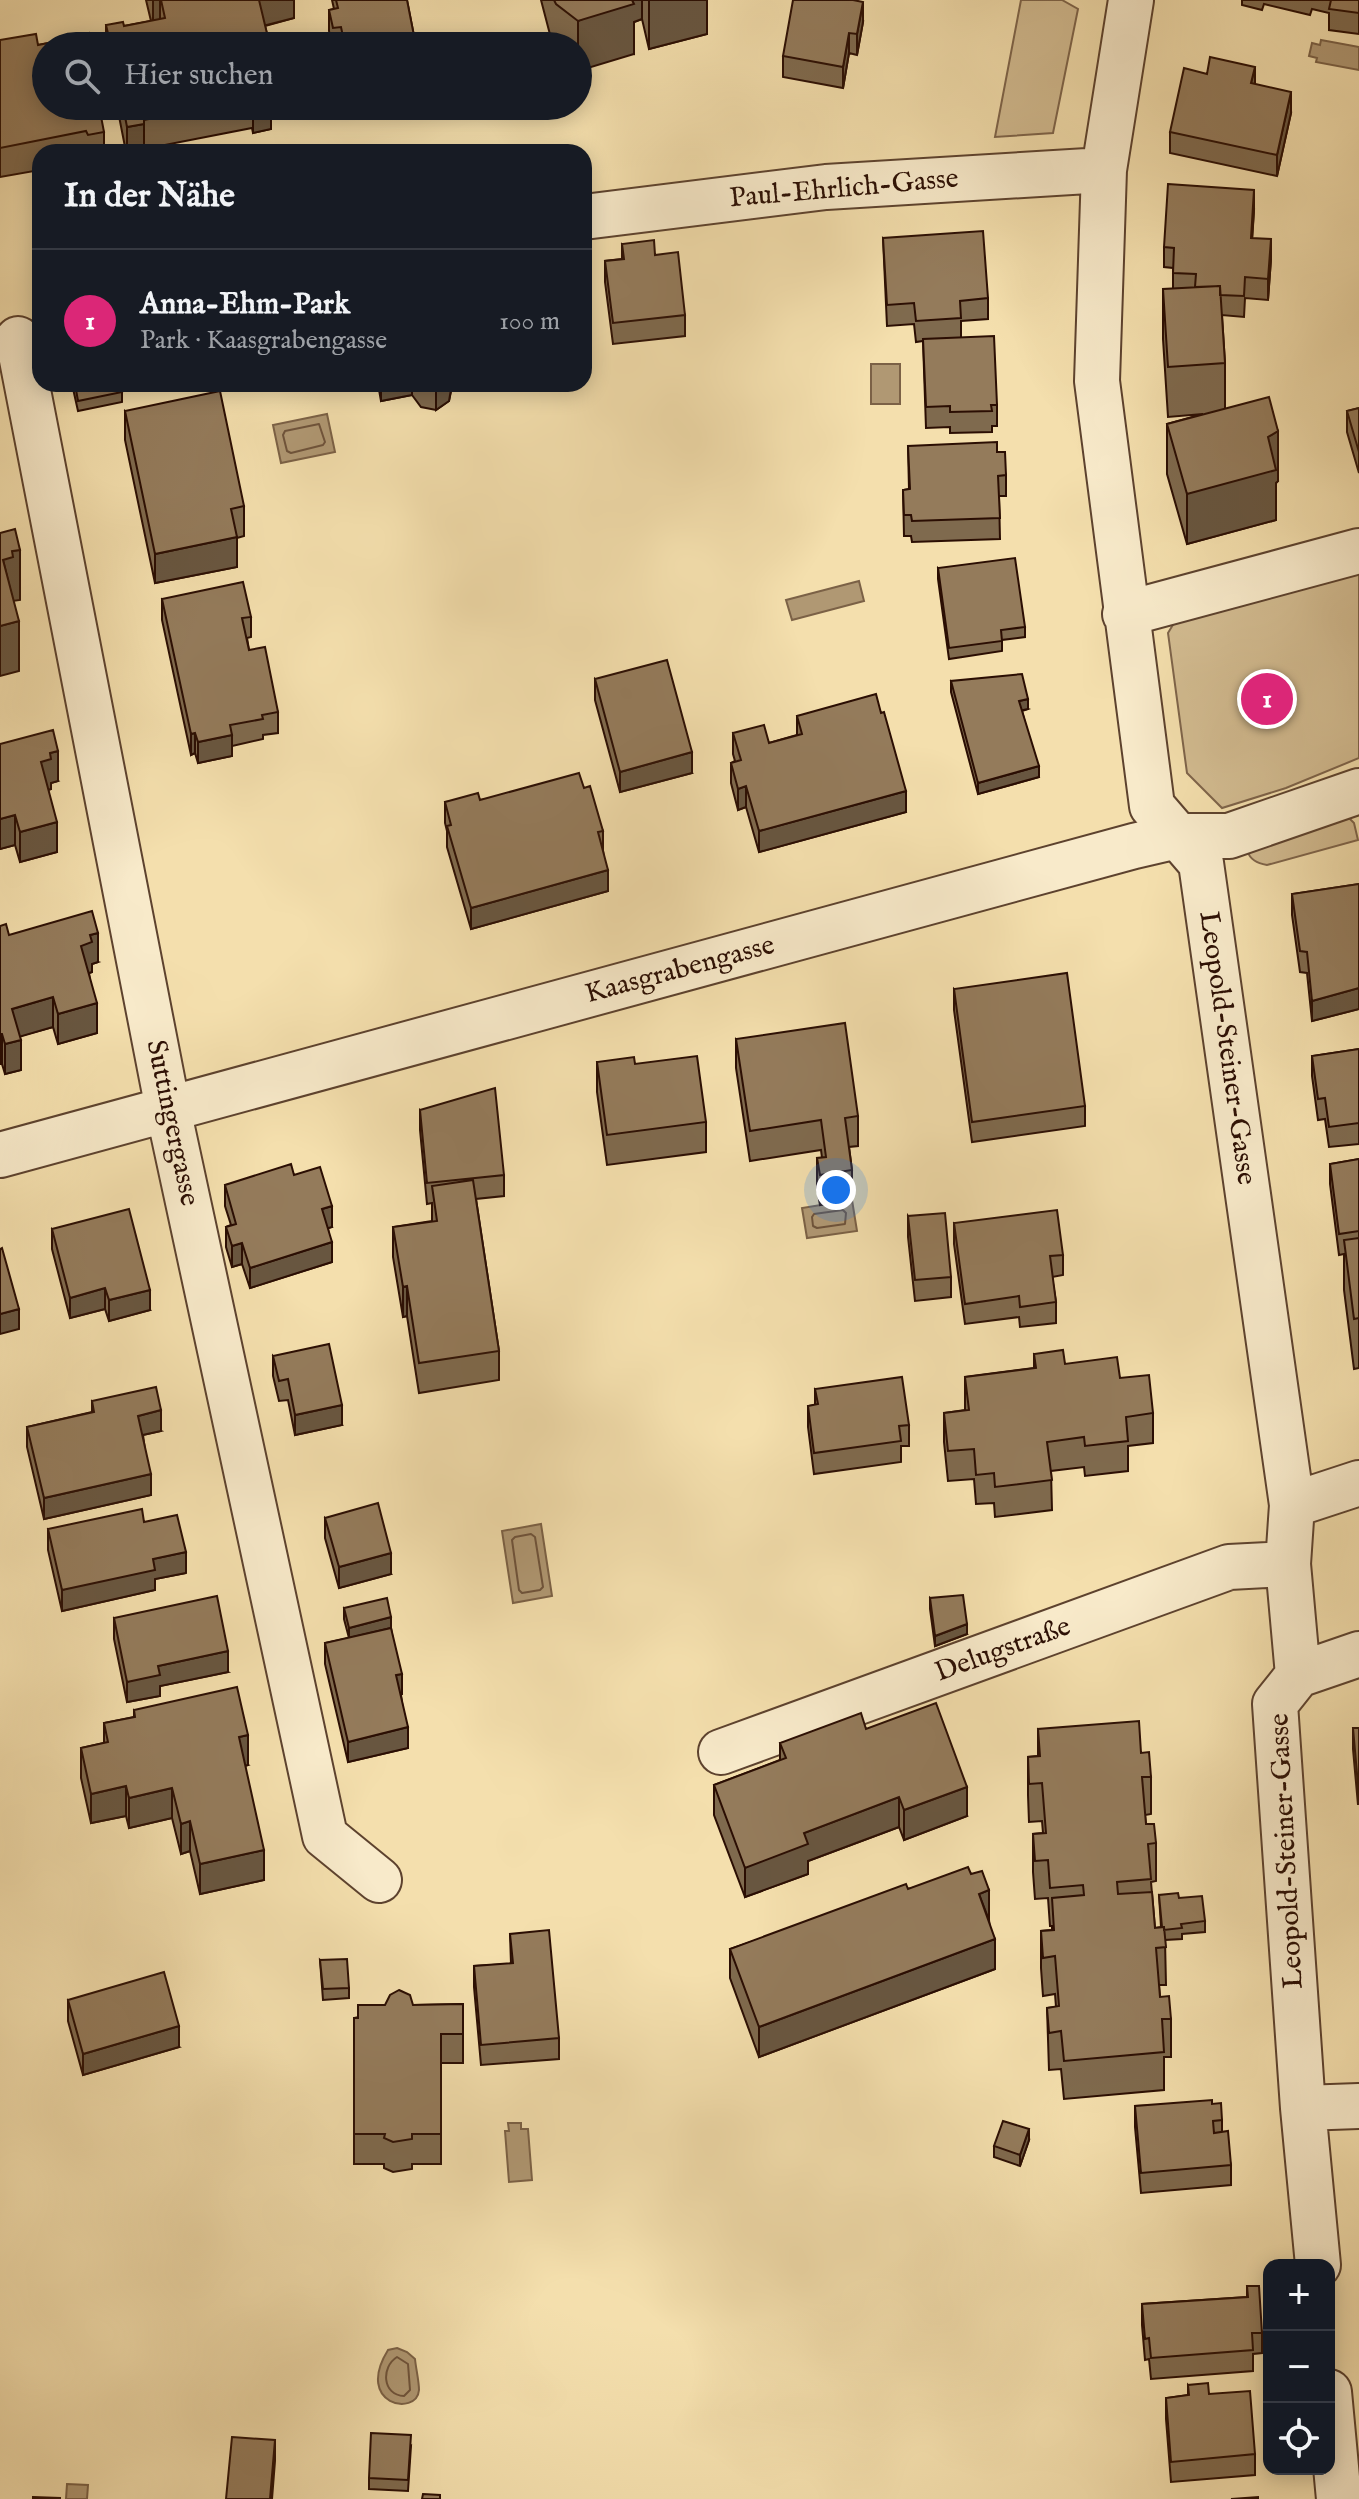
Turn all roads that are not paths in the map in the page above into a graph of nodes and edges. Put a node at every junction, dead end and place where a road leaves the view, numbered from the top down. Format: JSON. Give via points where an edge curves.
{"nodes":[{"id":1,"x":1131,"y":0,"type":"edge"},
{"id":2,"x":1104,"y":170,"type":"junction"},
{"id":3,"x":592,"y":216,"type":"edge"},
{"id":4,"x":19,"y":339,"type":"edge"},
{"id":5,"x":1359,"y":551,"type":"edge"},
{"id":6,"x":1125,"y":614,"type":"junction"},
{"id":7,"x":1359,"y":791,"type":"edge"},
{"id":8,"x":1177,"y":836,"type":"junction"},
{"id":9,"x":168,"y":1109,"type":"junction"},
{"id":10,"x":0,"y":1155,"type":"edge"},
{"id":11,"x":1359,"y":1483,"type":"edge"},
{"id":12,"x":1292,"y":1505,"type":"junction"},
{"id":13,"x":1288,"y":1564,"type":"junction"},
{"id":14,"x":1359,"y":1654,"type":"edge"},
{"id":15,"x":1298,"y":1675,"type":"junction"},
{"id":16,"x":721,"y":1752,"type":"dead end"},
{"id":17,"x":379,"y":1880,"type":"dead end"},
{"id":18,"x":1359,"y":2106,"type":"edge"},
{"id":19,"x":1303,"y":2108,"type":"junction"},
{"id":20,"x":1317,"y":2259,"type":"edge"},
{"id":21,"x":1330,"y":2403,"type":"edge"},
{"id":22,"x":1339,"y":2499,"type":"edge"}],
"edges":[{"from":1,"to":2,"type":"street","name":"Leopold-Steiner-Gasse"},
{"from":2,"to":3,"type":"street","name":"Paul-Ehrlich-Gasse","via":[[826,187]]},
{"from":2,"to":6,"type":"street","name":"Leopold-Steiner-Gasse","via":[[1097,381]]},
{"from":4,"to":9,"type":"street","name":"Suttingergasse"},
{"from":5,"to":6,"type":"street"},
{"from":6,"to":8,"type":"street","name":"Leopold-Steiner-Gasse","via":[[1152,806]]},
{"from":7,"to":8,"type":"street","name":"Kaasgrabengasse","via":[[1229,836]]},
{"from":8,"to":9,"type":"street","name":"Kaasgrabengasse"},
{"from":8,"to":12,"type":"street","name":"Leopold-Steiner-Gasse","via":[[1201,863]]},
{"from":9,"to":10,"type":"street","name":"Kaasgrabengasse"},
{"from":9,"to":17,"type":"street","name":"Suttingergasse","via":[[325,1836]]},
{"from":11,"to":12,"type":"street"},
{"from":12,"to":13,"type":"street","name":"Leopold-Steiner-Gasse"},
{"from":13,"to":15,"type":"street","name":"Leopold-Steiner-Gasse"},
{"from":13,"to":16,"type":"street","name":"Delugstraße","via":[[1229,1567]]},
{"from":14,"to":15,"type":"street"},
{"from":15,"to":19,"type":"street","name":"Leopold-Steiner-Gasse","via":[[1275,1704]]},
{"from":18,"to":19,"type":"street"},
{"from":19,"to":20,"type":"street","name":"Leopold-Steiner-Gasse"},
{"from":21,"to":22,"type":"street"}]}
